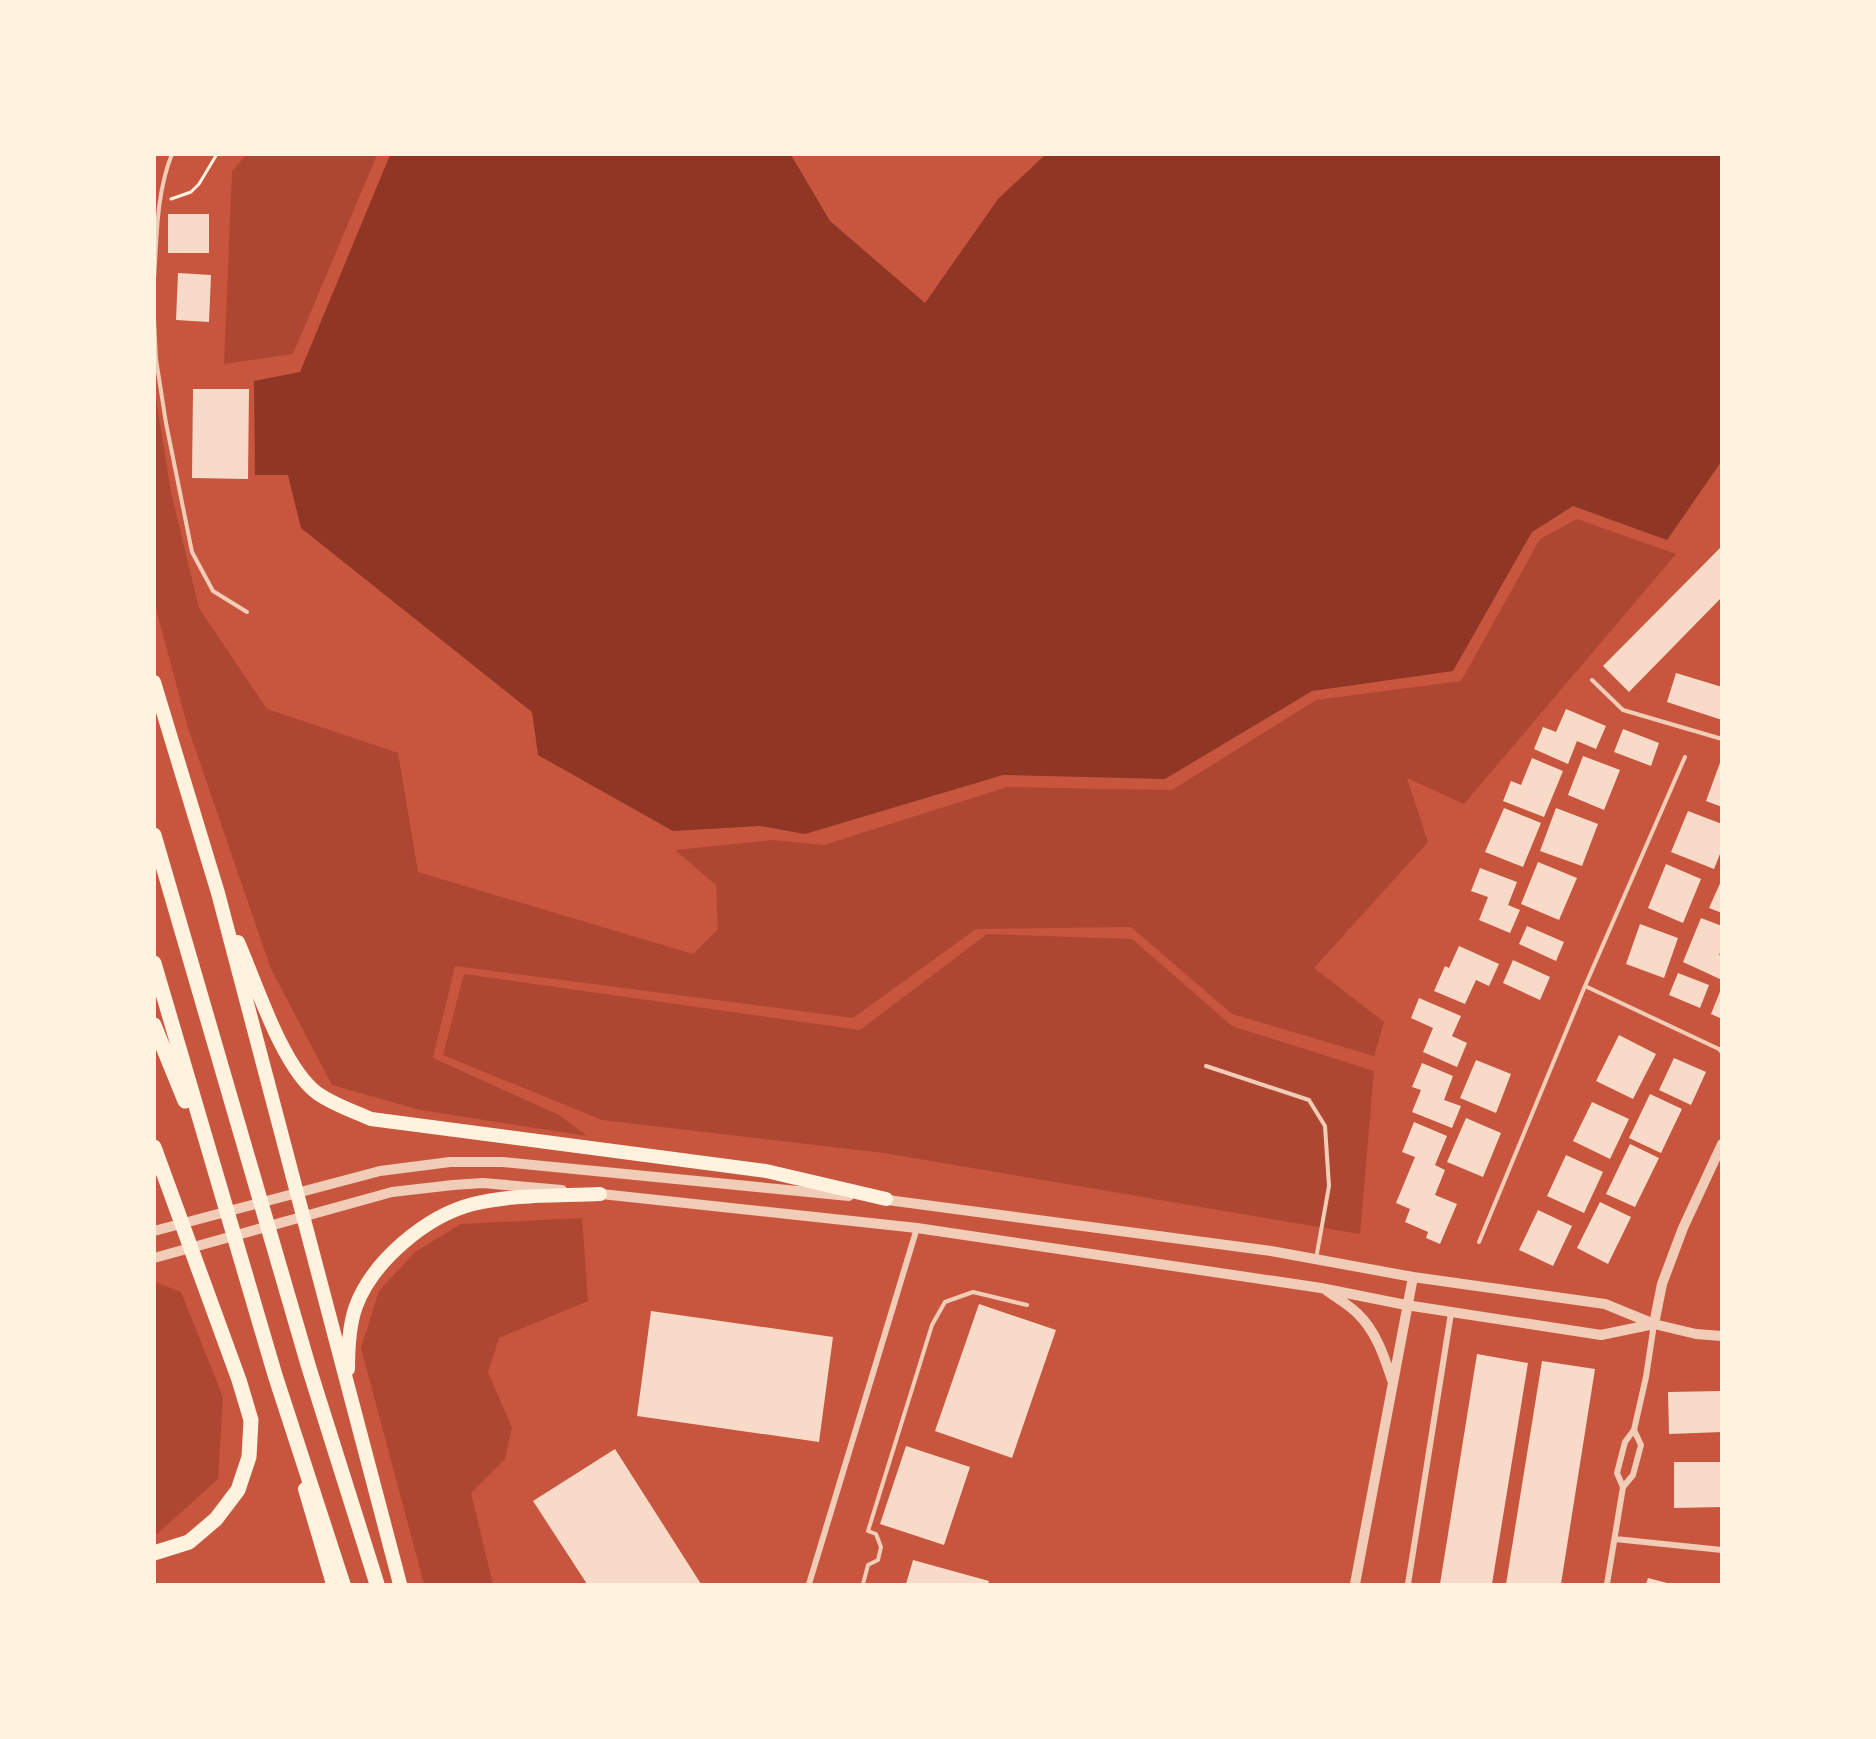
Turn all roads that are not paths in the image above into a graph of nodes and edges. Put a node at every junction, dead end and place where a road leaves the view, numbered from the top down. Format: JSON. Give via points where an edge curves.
{"nodes":[{"id":1,"x":171,"y":154,"type":"edge"},
{"id":2,"x":154,"y":279,"type":"edge"},
{"id":3,"x":154,"y":319,"type":"edge"},
{"id":4,"x":247,"y":612,"type":"dead end"},
{"id":5,"x":1592,"y":680,"type":"dead end"},
{"id":6,"x":154,"y":682,"type":"edge"},
{"id":7,"x":1722,"y":739,"type":"edge"},
{"id":8,"x":1685,"y":757,"type":"dead end"},
{"id":9,"x":154,"y":835,"type":"edge"},
{"id":10,"x":218,"y":893,"type":"junction"},
{"id":11,"x":154,"y":963,"type":"edge"},
{"id":12,"x":1585,"y":986,"type":"junction"},
{"id":13,"x":154,"y":987,"type":"edge"},
{"id":14,"x":154,"y":1025,"type":"edge"},
{"id":15,"x":1721,"y":1051,"type":"edge"},
{"id":16,"x":1206,"y":1066,"type":"dead end"},
{"id":17,"x":1722,"y":1144,"type":"edge"},
{"id":18,"x":154,"y":1147,"type":"edge"},
{"id":19,"x":210,"y":1169,"type":"junction"},
{"id":20,"x":600,"y":1194,"type":"junction"},
{"id":21,"x":886,"y":1199,"type":"junction"},
{"id":22,"x":917,"y":1228,"type":"junction"},
{"id":23,"x":154,"y":1231,"type":"edge"},
{"id":24,"x":1479,"y":1242,"type":"dead end"},
{"id":25,"x":154,"y":1258,"type":"edge"},
{"id":26,"x":1316,"y":1259,"type":"junction"},
{"id":27,"x":1413,"y":1277,"type":"junction"},
{"id":28,"x":1322,"y":1288,"type":"junction"},
{"id":29,"x":1028,"y":1305,"type":"dead end"},
{"id":30,"x":1406,"y":1305,"type":"junction"},
{"id":31,"x":1451,"y":1313,"type":"junction"},
{"id":32,"x":1654,"y":1324,"type":"junction"},
{"id":33,"x":1722,"y":1336,"type":"edge"},
{"id":34,"x":1392,"y":1380,"type":"junction"},
{"id":35,"x":348,"y":1386,"type":"junction"},
{"id":36,"x":1634,"y":1430,"type":"junction"},
{"id":37,"x":1623,"y":1487,"type":"junction"},
{"id":38,"x":1615,"y":1539,"type":"junction"},
{"id":39,"x":1722,"y":1550,"type":"edge"},
{"id":40,"x":154,"y":1553,"type":"edge"},
{"id":41,"x":333,"y":1584,"type":"edge"},
{"id":42,"x":343,"y":1584,"type":"edge"},
{"id":43,"x":377,"y":1584,"type":"edge"},
{"id":44,"x":399,"y":1584,"type":"edge"},
{"id":45,"x":809,"y":1584,"type":"edge"},
{"id":46,"x":863,"y":1584,"type":"edge"},
{"id":47,"x":1354,"y":1584,"type":"edge"},
{"id":48,"x":1408,"y":1584,"type":"edge"},
{"id":49,"x":1608,"y":1584,"type":"edge"}],
"edges":[{"from":1,"to":2,"type":"lane","via":[[158,209]]},
{"from":3,"to":4,"type":"lane","via":[[166,423],[192,552],[213,591]]},
{"from":5,"to":7,"type":"lane","via":[[1623,710]]},
{"from":6,"to":10,"type":"highway"},
{"from":8,"to":12,"type":"lane"},
{"from":9,"to":43,"type":"highway","via":[[309,1368]]},
{"from":10,"to":21,"type":"highway","via":[[293,1066],[315,1092],[336,1105],[372,1119],[766,1171]]},
{"from":10,"to":35,"type":"highway"},
{"from":11,"to":42,"type":"highway","via":[[275,1375]]},
{"from":12,"to":15,"type":"lane"},
{"from":12,"to":24,"type":"lane"},
{"from":13,"to":19,"type":"highway"},
{"from":14,"to":19,"type":"highway"},
{"from":16,"to":26,"type":"lane","via":[[1309,1100],[1325,1126],[1329,1186]]},
{"from":17,"to":32,"type":"street","via":[[1683,1228],[1666,1273]]},
{"from":18,"to":40,"type":"highway","via":[[240,1380],[251,1420],[249,1457],[238,1490],[216,1519],[189,1542]]},
{"from":19,"to":41,"type":"highway"},
{"from":20,"to":22,"type":"street"},
{"from":20,"to":25,"type":"street","via":[[483,1184],[392,1192]]},
{"from":20,"to":35,"type":"highway","via":[[506,1198],[471,1204],[447,1214],[400,1244],[367,1284],[356,1307],[350,1333]]},
{"from":21,"to":23,"type":"street","via":[[503,1162],[450,1162],[380,1171]]},
{"from":21,"to":26,"type":"street"},
{"from":22,"to":28,"type":"street"},
{"from":22,"to":45,"type":"street"},
{"from":26,"to":27,"type":"street"},
{"from":27,"to":30,"type":"street"},
{"from":27,"to":32,"type":"street","via":[[1605,1304]]},
{"from":28,"to":30,"type":"street"},
{"from":28,"to":34,"type":"street","via":[[1367,1324]]},
{"from":29,"to":46,"type":"lane","via":[[973,1292],[945,1302],[932,1325],[868,1531],[876,1534],[881,1547],[878,1560],[868,1565]]},
{"from":30,"to":31,"type":"street"},
{"from":30,"to":34,"type":"street"},
{"from":31,"to":32,"type":"street","via":[[1601,1335]]},
{"from":31,"to":48,"type":"street"},
{"from":32,"to":33,"type":"street"},
{"from":32,"to":36,"type":"street"},
{"from":34,"to":47,"type":"street"},
{"from":35,"to":44,"type":"highway"},
{"from":36,"to":37,"type":"street","via":[[1625,1442],[1617,1473]]},
{"from":36,"to":37,"type":"street","via":[[1641,1445],[1633,1475]]},
{"from":37,"to":38,"type":"street"},
{"from":38,"to":39,"type":"street"},
{"from":38,"to":49,"type":"street"}]}
